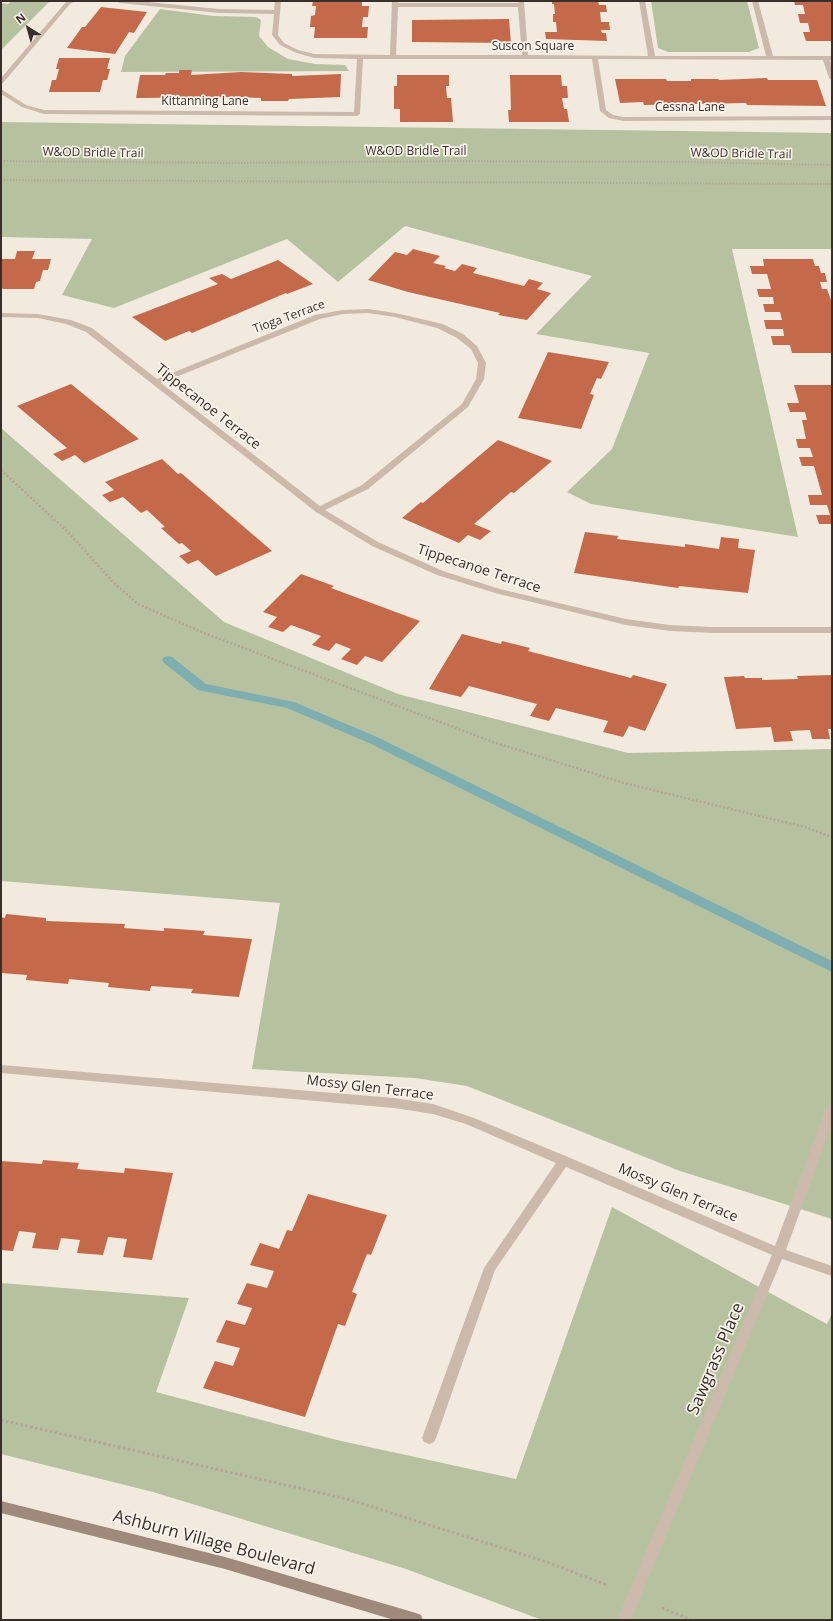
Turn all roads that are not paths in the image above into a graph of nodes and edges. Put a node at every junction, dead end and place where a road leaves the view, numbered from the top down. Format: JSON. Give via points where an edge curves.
{"nodes":[{"id":1,"x":72,"y":1,"type":"edge"},
{"id":2,"x":120,"y":1,"type":"edge"},
{"id":3,"x":278,"y":1,"type":"edge"},
{"id":4,"x":642,"y":1,"type":"edge"},
{"id":5,"x":755,"y":1,"type":"edge"},
{"id":6,"x":395,"y":3,"type":"edge"},
{"id":7,"x":521,"y":3,"type":"edge"},
{"id":8,"x":276,"y":12,"type":"junction"},
{"id":9,"x":360,"y":57,"type":"junction"},
{"id":10,"x":393,"y":57,"type":"junction"},
{"id":11,"x":525,"y":58,"type":"junction"},
{"id":12,"x":596,"y":58,"type":"junction"},
{"id":13,"x":652,"y":58,"type":"junction"},
{"id":14,"x":770,"y":58,"type":"junction"},
{"id":15,"x":829,"y":58,"type":"edge"},
{"id":16,"x":832,"y":78,"type":"edge"},
{"id":17,"x":1,"y":82,"type":"edge"},
{"id":18,"x":1,"y":91,"type":"edge"},
{"id":19,"x":832,"y":118,"type":"edge"},
{"id":20,"x":1,"y":315,"type":"edge"},
{"id":21,"x":156,"y":382,"type":"junction"},
{"id":22,"x":319,"y":510,"type":"junction"},
{"id":23,"x":832,"y":630,"type":"edge"},
{"id":24,"x":1,"y":1069,"type":"edge"},
{"id":25,"x":832,"y":1108,"type":"edge"},
{"id":26,"x":564,"y":1160,"type":"junction"},
{"id":27,"x":779,"y":1253,"type":"junction"},
{"id":28,"x":832,"y":1271,"type":"edge"},
{"id":29,"x":429,"y":1438,"type":"dead end"},
{"id":30,"x":1,"y":1507,"type":"edge"},
{"id":31,"x":416,"y":1620,"type":"edge"},
{"id":32,"x":624,"y":1620,"type":"edge"}],
"edges":[{"from":1,"to":17,"type":"street"},
{"from":2,"to":8,"type":"street","via":[[219,11]]},
{"from":3,"to":8,"type":"street","name":"Suscon Square"},
{"from":4,"to":13,"type":"street"},
{"from":5,"to":14,"type":"street"},
{"from":6,"to":7,"type":"street"},
{"from":6,"to":10,"type":"street"},
{"from":7,"to":11,"type":"street"},
{"from":8,"to":9,"type":"street","name":"Suscon Square","via":[[275,35],[282,44],[314,56]]},
{"from":9,"to":10,"type":"street","name":"Suscon Square"},
{"from":9,"to":18,"type":"street","name":"Kittanning Lane","via":[[357,114],[44,112],[24,106]]},
{"from":10,"to":11,"type":"street","name":"Suscon Square"},
{"from":11,"to":12,"type":"street","name":"Suscon Square"},
{"from":12,"to":13,"type":"street","name":"Suscon Square"},
{"from":12,"to":19,"type":"street","name":"Cessna Lane","via":[[603,111],[611,117]]},
{"from":13,"to":14,"type":"street","name":"Suscon Square"},
{"from":14,"to":15,"type":"street","name":"Suscon Square"},
{"from":15,"to":16,"type":"street"},
{"from":20,"to":21,"type":"street","name":"Tippecanoe Terrace","via":[[38,316],[68,322],[89,330]]},
{"from":21,"to":22,"type":"street","name":"Tippecanoe Terrace"},
{"from":21,"to":22,"type":"street","name":"Tioga Terrace","via":[[318,317],[343,312],[368,311],[440,326],[460,336],[474,348],[482,364],[480,379],[465,405],[365,487]]},
{"from":22,"to":23,"type":"street","name":"Tippecanoe Terrace","via":[[375,544],[440,573],[498,591],[598,616],[670,628]]},
{"from":24,"to":26,"type":"street","name":"Mossy Glen Terrace","via":[[433,1109],[470,1121]]},
{"from":25,"to":27,"type":"street","name":"Sawgrass Place"},
{"from":26,"to":27,"type":"street","name":"Mossy Glen Terrace"},
{"from":26,"to":29,"type":"street","via":[[490,1268]]},
{"from":27,"to":28,"type":"street","name":"Mossy Glen Terrace"},
{"from":27,"to":32,"type":"street","name":"Sawgrass Place"},
{"from":30,"to":31,"type":"main road","name":"Ashburn Village Boulevard","via":[[225,1563]]}]}
